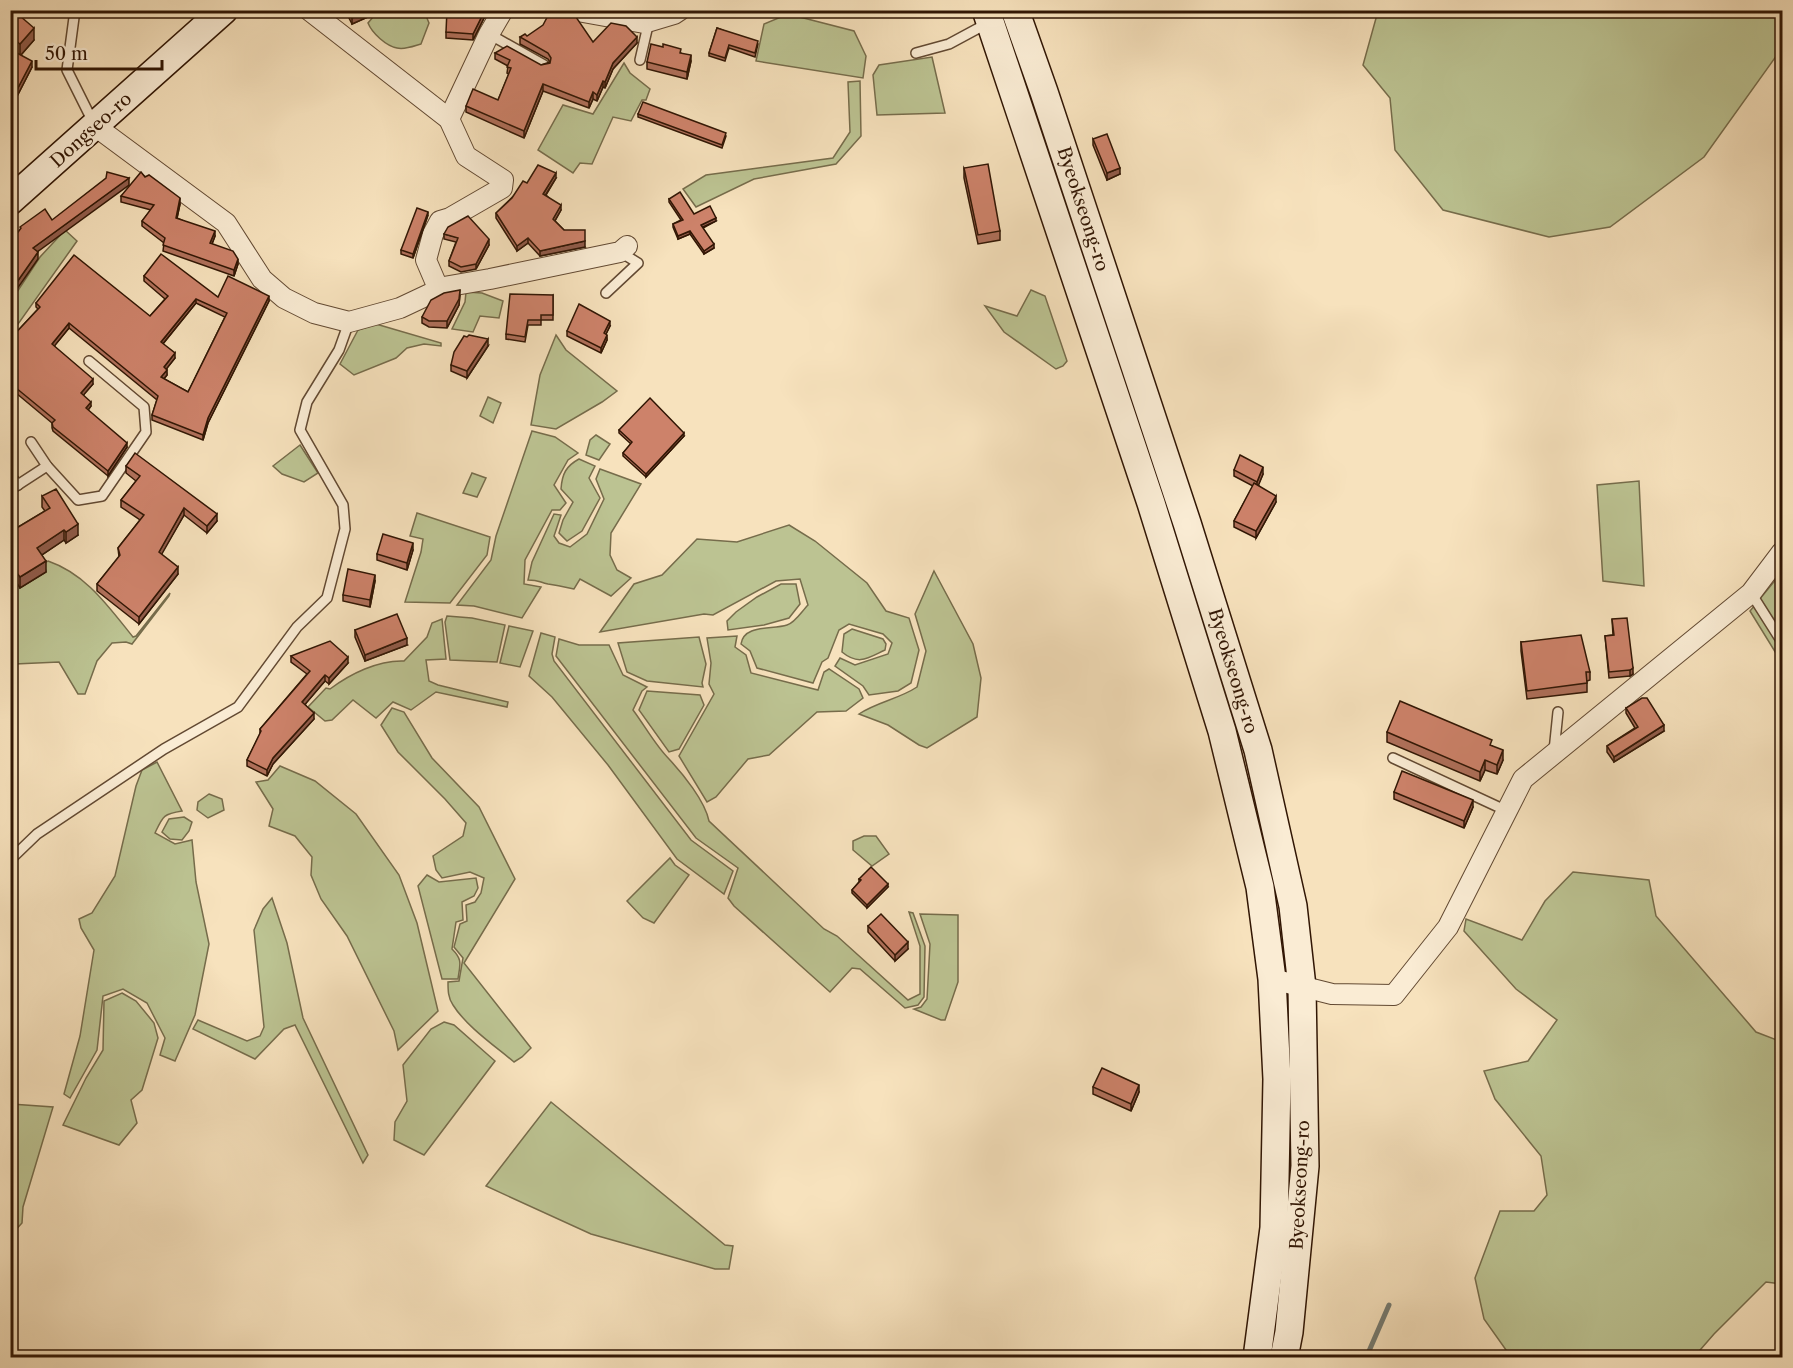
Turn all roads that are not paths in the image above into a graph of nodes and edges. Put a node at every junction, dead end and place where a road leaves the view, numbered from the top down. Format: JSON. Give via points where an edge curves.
{"nodes":[{"id":1,"x":75,"y":10,"type":"edge"},
{"id":2,"x":224,"y":10,"type":"edge"},
{"id":3,"x":309,"y":10,"type":"edge"},
{"id":4,"x":503,"y":10,"type":"edge"},
{"id":5,"x":572,"y":10,"type":"edge"},
{"id":6,"x":680,"y":10,"type":"edge"},
{"id":7,"x":1015,"y":10,"type":"edge"},
{"id":8,"x":988,"y":17,"type":"edge"},
{"id":9,"x":649,"y":21,"type":"junction"},
{"id":10,"x":489,"y":34,"type":"junction"},
{"id":11,"x":916,"y":53,"type":"dead end"},
{"id":12,"x":640,"y":60,"type":"dead end"},
{"id":13,"x":544,"y":65,"type":"edge"},
{"id":14,"x":449,"y":120,"type":"junction"},
{"id":15,"x":95,"y":126,"type":"junction"},
{"id":16,"x":10,"y":201,"type":"edge"},
{"id":17,"x":623,"y":249,"type":"joint"},
{"id":18,"x":438,"y":288,"type":"junction"},
{"id":19,"x":606,"y":293,"type":"dead end"},
{"id":20,"x":349,"y":322,"type":"junction"},
{"id":21,"x":89,"y":361,"type":"dead end"},
{"id":22,"x":31,"y":442,"type":"dead end"},
{"id":23,"x":47,"y":466,"type":"junction"},
{"id":24,"x":10,"y":475,"type":"edge"},
{"id":25,"x":14,"y":488,"type":"edge"},
{"id":26,"x":1782,"y":552,"type":"edge"},
{"id":27,"x":1751,"y":593,"type":"junction"},
{"id":28,"x":1782,"y":642,"type":"edge"},
{"id":29,"x":1558,"y":712,"type":"dead end"},
{"id":30,"x":1554,"y":754,"type":"junction"},
{"id":31,"x":1393,"y":758,"type":"dead end"},
{"id":32,"x":1507,"y":811,"type":"junction"},
{"id":33,"x":10,"y":860,"type":"edge"},
{"id":34,"x":1272,"y":979,"type":"junction"},
{"id":35,"x":1302,"y":987,"type":"junction"},
{"id":36,"x":1257,"y":1358,"type":"edge"},
{"id":37,"x":1284,"y":1358,"type":"edge"}],
"edges":[{"from":1,"to":15,"type":"lane","via":[[68,70]]},
{"from":2,"to":15,"type":"main road","name":"Dongseo-ro"},
{"from":3,"to":14,"type":"street"},
{"from":4,"to":10,"type":"street"},
{"from":5,"to":9,"type":"street"},
{"from":6,"to":9,"type":"street"},
{"from":7,"to":35,"type":"main road","name":"Byeokseong-ro","via":[[1176,489],[1258,750],[1293,906]]},
{"from":8,"to":11,"type":"lane","via":[[949,44]]},
{"from":8,"to":34,"type":"main road","name":"Byeokseong-ro","via":[[1222,730],[1260,888]]},
{"from":9,"to":12,"type":"lane"},
{"from":10,"to":13,"type":"lane"},
{"from":10,"to":14,"type":"street"},
{"from":14,"to":18,"type":"street","via":[[466,156],[503,180],[502,188],[440,221],[426,260]]},
{"from":15,"to":16,"type":"main road","name":"Dongseo-ro"},
{"from":15,"to":20,"type":"street","via":[[226,223],[262,279],[284,298],[314,313]]},
{"from":17,"to":18,"type":"street"},
{"from":17,"to":19,"type":"lane","via":[[638,263]]},
{"from":18,"to":20,"type":"street","via":[[400,308]]},
{"from":20,"to":33,"type":"lane","via":[[339,350],[307,402],[300,430],[343,505],[345,529],[327,598],[297,627],[238,706],[164,749],[38,834]]},
{"from":21,"to":23,"type":"lane","via":[[144,407],[146,432],[102,496],[78,500]]},
{"from":22,"to":23,"type":"lane"},
{"from":23,"to":25,"type":"lane"},
{"from":24,"to":25,"type":"lane"},
{"from":26,"to":27,"type":"street"},
{"from":27,"to":28,"type":"lane"},
{"from":27,"to":30,"type":"street"},
{"from":29,"to":30,"type":"lane"},
{"from":30,"to":32,"type":"street","via":[[1523,779]]},
{"from":31,"to":32,"type":"lane"},
{"from":32,"to":35,"type":"street","via":[[1448,927],[1394,995],[1332,994]]},
{"from":34,"to":35,"type":"street"},
{"from":34,"to":36,"type":"main road","name":"Byeokseong-ro","via":[[1277,1080],[1274,1228]]},
{"from":35,"to":37,"type":"main road","name":"Byeokseong-ro","via":[[1305,1166]]}]}
